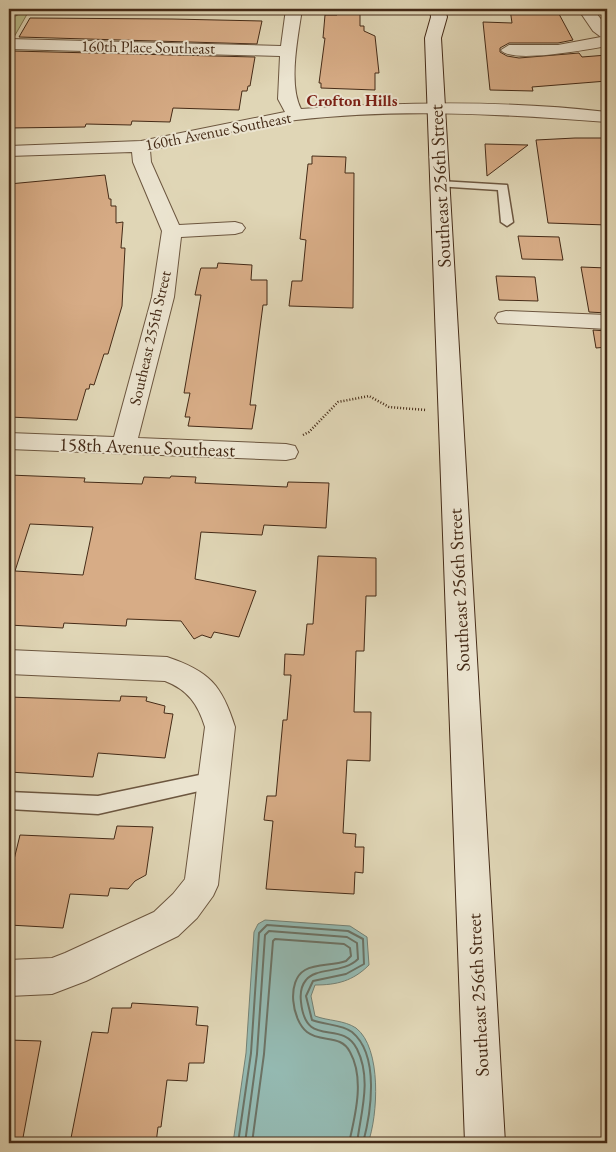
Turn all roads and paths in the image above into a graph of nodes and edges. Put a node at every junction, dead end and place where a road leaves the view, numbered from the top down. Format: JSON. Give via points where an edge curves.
{"nodes":[{"id":1,"x":15,"y":9,"type":"edge"},
{"id":2,"x":294,"y":9,"type":"edge"},
{"id":3,"x":438,"y":9,"type":"edge"},
{"id":4,"x":585,"y":9,"type":"edge"},
{"id":5,"x":9,"y":18,"type":"edge"},
{"id":6,"x":420,"y":18,"type":"dead end"},
{"id":7,"x":607,"y":34,"type":"edge"},
{"id":8,"x":433,"y":38,"type":"junction"},
{"id":9,"x":607,"y":41,"type":"edge"},
{"id":10,"x":9,"y":44,"type":"edge"},
{"id":11,"x":509,"y":50,"type":"dead end"},
{"id":12,"x":288,"y":51,"type":"junction"},
{"id":13,"x":436,"y":108,"type":"junction"},
{"id":14,"x":295,"y":115,"type":"junction"},
{"id":15,"x":607,"y":118,"type":"edge"},
{"id":16,"x":141,"y":146,"type":"junction"},
{"id":17,"x":9,"y":151,"type":"edge"},
{"id":18,"x":440,"y":184,"type":"junction"},
{"id":19,"x":507,"y":222,"type":"dead end"},
{"id":20,"x":235,"y":228,"type":"dead end"},
{"id":21,"x":172,"y":232,"type":"junction"},
{"id":22,"x":506,"y":318,"type":"dead end"},
{"id":23,"x":607,"y":322,"type":"edge"},
{"id":24,"x":451,"y":412,"type":"junction"},
{"id":25,"x":9,"y":441,"type":"edge"},
{"id":26,"x":293,"y":444,"type":"joint"},
{"id":27,"x":124,"y":446,"type":"junction"},
{"id":28,"x":9,"y":662,"type":"edge"},
{"id":29,"x":214,"y":780,"type":"junction"},
{"id":30,"x":9,"y":801,"type":"edge"},
{"id":31,"x":9,"y":978,"type":"edge"},
{"id":32,"x":485,"y":1143,"type":"edge"}],
"edges":[{"from":1,"to":5,"type":"path","via":[[22,13]]},
{"from":2,"to":12,"type":"street"},
{"from":3,"to":8,"type":"street","name":"Southeast 256th Street"},
{"from":4,"to":7,"type":"street"},
{"from":6,"to":8,"type":"street"},
{"from":8,"to":13,"type":"street","name":"Southeast 256th Street"},
{"from":9,"to":11,"type":"street","via":[[558,50]]},
{"from":10,"to":12,"type":"street","name":"160th Place Southeast"},
{"from":12,"to":14,"type":"street","via":[[287,99]]},
{"from":13,"to":14,"type":"street","name":"160th Avenue Southeast"},
{"from":13,"to":15,"type":"street","name":"160th Avenue Southeast","via":[[559,112]]},
{"from":13,"to":18,"type":"street","name":"Southeast 256th Street"},
{"from":14,"to":16,"type":"street","name":"160th Avenue Southeast"},
{"from":16,"to":17,"type":"street","name":"160th Avenue Southeast"},
{"from":16,"to":21,"type":"street","via":[[142,162]]},
{"from":18,"to":19,"type":"lane","via":[[503,187]]},
{"from":18,"to":24,"type":"street","name":"Southeast 256th Street"},
{"from":20,"to":21,"type":"street"},
{"from":21,"to":27,"type":"street","name":"Southeast 255th Street","via":[[163,297]]},
{"from":22,"to":23,"type":"street"},
{"from":24,"to":26,"type":"path","via":[[387,407],[369,396],[338,402]]},
{"from":24,"to":32,"type":"street","name":"Southeast 256th Street"},
{"from":25,"to":27,"type":"street","name":"158th Avenue Southeast"},
{"from":26,"to":27,"type":"street","name":"158th Avenue Southeast"},
{"from":28,"to":29,"type":"street","via":[[167,669],[189,678],[203,688],[214,704],[220,728]]},
{"from":29,"to":30,"type":"lane","via":[[98,805]]},
{"from":29,"to":31,"type":"street","via":[[201,885],[185,906],[166,924],[73,968],[52,976]]}]}
